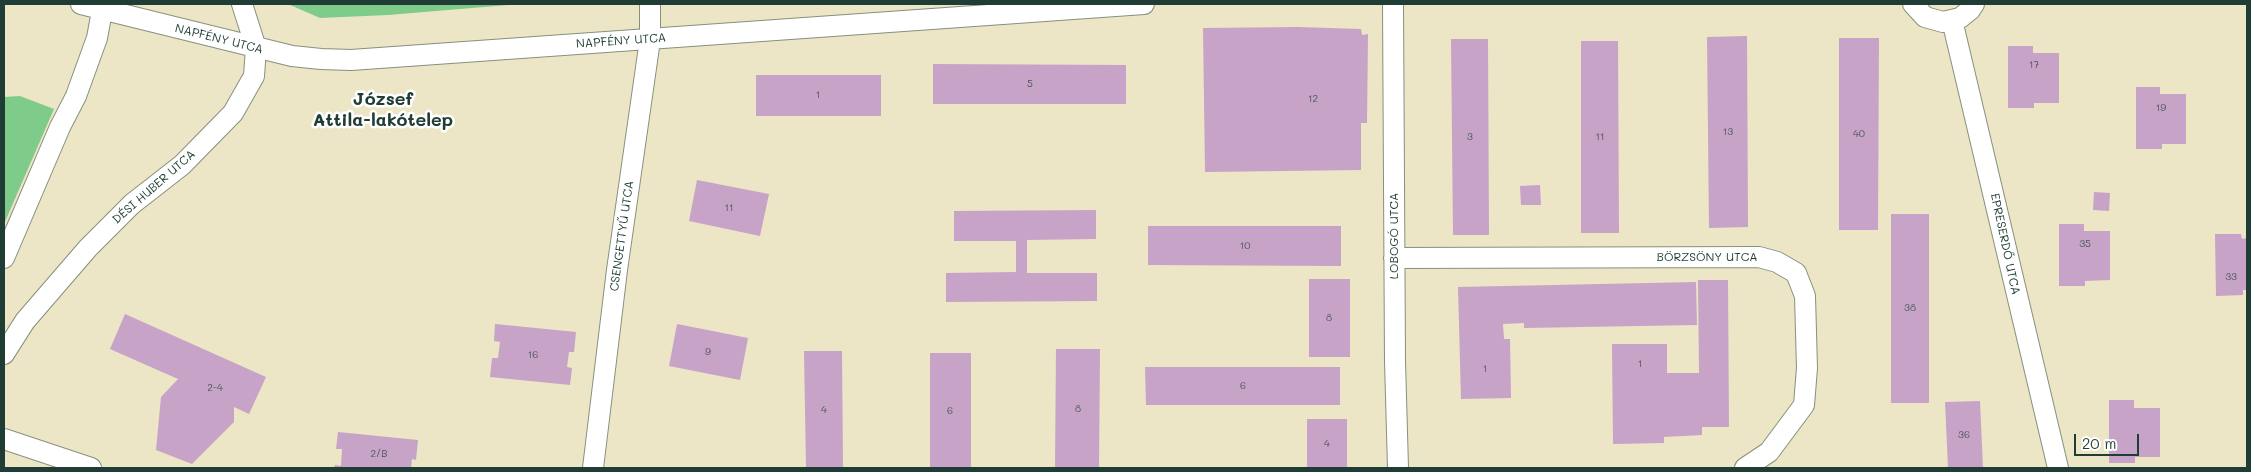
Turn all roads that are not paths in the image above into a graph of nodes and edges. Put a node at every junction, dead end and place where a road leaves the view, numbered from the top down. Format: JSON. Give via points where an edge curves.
{"nodes":[{"id":1,"x":81,"y":4,"type":"edge"},
{"id":2,"x":242,"y":4,"type":"edge"},
{"id":3,"x":650,"y":4,"type":"edge"},
{"id":4,"x":1144,"y":4,"type":"edge"},
{"id":5,"x":1394,"y":4,"type":"edge"},
{"id":6,"x":1913,"y":4,"type":"edge"},
{"id":7,"x":1974,"y":4,"type":"edge"},
{"id":8,"x":110,"y":7,"type":"edge"},
{"id":9,"x":1952,"y":20,"type":"junction"},
{"id":10,"x":650,"y":40,"type":"junction"},
{"id":11,"x":256,"y":48,"type":"junction"},
{"id":12,"x":4,"y":258,"type":"edge"},
{"id":13,"x":1394,"y":258,"type":"junction"},
{"id":14,"x":4,"y":354,"type":"edge"},
{"id":15,"x":4,"y":440,"type":"edge"},
{"id":16,"x":55,"y":462,"type":"edge"},
{"id":17,"x":91,"y":468,"type":"edge"},
{"id":18,"x":593,"y":468,"type":"edge"},
{"id":19,"x":1398,"y":468,"type":"edge"},
{"id":20,"x":1745,"y":468,"type":"edge"},
{"id":21,"x":2058,"y":468,"type":"edge"}],
"edges":[{"from":1,"to":8,"type":"street","name":"NAPFÉNY UTCA"},
{"from":2,"to":11,"type":"street","name":"DÉSI HUBER UTCA"},
{"from":3,"to":10,"type":"street","name":"CSENGETTYŰ UTCA"},
{"from":4,"to":10,"type":"street","name":"NAPFÉNY UTCA"},
{"from":5,"to":13,"type":"street","name":"LOBOGÓ UTCA"},
{"from":6,"to":9,"type":"street","via":[[1925,17],[1943,22]]},
{"from":7,"to":9,"type":"street","via":[[1966,14]]},
{"from":8,"to":11,"type":"street","name":"NAPFÉNY UTCA"},
{"from":8,"to":12,"type":"street","via":[[76,96]]},
{"from":9,"to":21,"type":"street","name":"EPRESERDŐ UTCA"},
{"from":10,"to":11,"type":"street","name":"NAPFÉNY UTCA","via":[[351,60],[311,58]]},
{"from":10,"to":18,"type":"street","name":"CSENGETTYŰ UTCA"},
{"from":11,"to":14,"type":"street","name":"DÉSI HUBER UTCA","via":[[254,76],[234,113],[182,165],[132,204],[88,248],[25,321]]},
{"from":13,"to":19,"type":"street","name":"LOBOGÓ UTCA"},
{"from":13,"to":20,"type":"street","name":"BÖRZSÖNY UTCA","via":[[1759,256],[1796,273],[1806,296],[1804,405],[1769,452]]},
{"from":15,"to":16,"type":"street"},
{"from":16,"to":17,"type":"street"}]}
